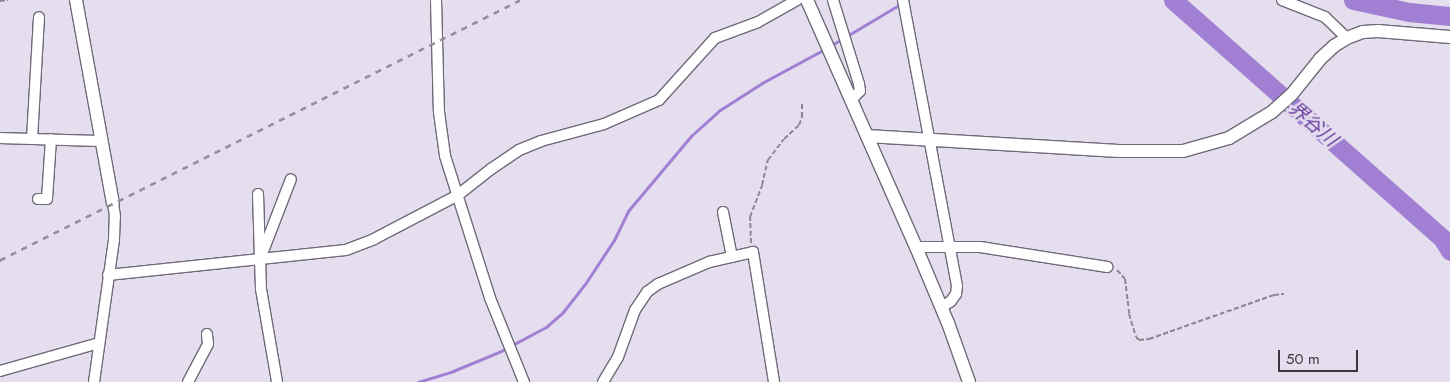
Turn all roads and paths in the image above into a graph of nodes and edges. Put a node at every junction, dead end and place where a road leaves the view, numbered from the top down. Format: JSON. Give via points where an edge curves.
{"nodes":[{"id":1,"x":8,"y":0,"type":"edge"},
{"id":2,"x":76,"y":0,"type":"edge"},
{"id":3,"x":436,"y":0,"type":"edge"},
{"id":4,"x":797,"y":0,"type":"edge"},
{"id":5,"x":807,"y":0,"type":"edge"},
{"id":6,"x":833,"y":0,"type":"edge"},
{"id":7,"x":903,"y":0,"type":"edge"},
{"id":8,"x":1282,"y":0,"type":"edge"},
{"id":9,"x":0,"y":1,"type":"edge"},
{"id":10,"x":39,"y":17,"type":"dead end"},
{"id":11,"x":1450,"y":37,"type":"edge"},
{"id":12,"x":1347,"y":38,"type":"junction"},
{"id":13,"x":851,"y":100,"type":"junction"},
{"id":14,"x":802,"y":102,"type":"dead end"},
{"id":15,"x":867,"y":136,"type":"junction"},
{"id":16,"x":0,"y":138,"type":"edge"},
{"id":17,"x":32,"y":139,"type":"junction"},
{"id":18,"x":51,"y":139,"type":"junction"},
{"id":19,"x":929,"y":139,"type":"junction"},
{"id":20,"x":102,"y":141,"type":"junction"},
{"id":21,"x":291,"y":179,"type":"dead end"},
{"id":22,"x":258,"y":194,"type":"dead end"},
{"id":23,"x":458,"y":195,"type":"junction"},
{"id":24,"x":38,"y":199,"type":"dead end"},
{"id":25,"x":113,"y":203,"type":"joint"},
{"id":26,"x":723,"y":212,"type":"dead end"},
{"id":27,"x":916,"y":247,"type":"junction"},
{"id":28,"x":951,"y":247,"type":"junction"},
{"id":29,"x":753,"y":252,"type":"junction"},
{"id":30,"x":732,"y":257,"type":"junction"},
{"id":31,"x":260,"y":259,"type":"junction"},
{"id":32,"x":1107,"y":267,"type":"joint"},
{"id":33,"x":108,"y":275,"type":"junction"},
{"id":34,"x":1284,"y":294,"type":"dead end"},
{"id":35,"x":942,"y":307,"type":"junction"},
{"id":36,"x":207,"y":334,"type":"dead end"},
{"id":37,"x":99,"y":343,"type":"junction"},
{"id":38,"x":0,"y":371,"type":"edge"},
{"id":39,"x":94,"y":382,"type":"edge"},
{"id":40,"x":188,"y":382,"type":"edge"},
{"id":41,"x":277,"y":382,"type":"edge"},
{"id":42,"x":524,"y":382,"type":"edge"},
{"id":43,"x":603,"y":382,"type":"edge"},
{"id":44,"x":774,"y":382,"type":"edge"},
{"id":45,"x":969,"y":382,"type":"edge"}],
"edges":[{"from":1,"to":9,"type":"path"},
{"from":2,"to":20,"type":"street"},
{"from":3,"to":23,"type":"street","via":[[441,138]]},
{"from":4,"to":23,"type":"street","via":[[758,22],[715,38],[658,100],[604,124],[519,150]]},
{"from":5,"to":13,"type":"street"},
{"from":6,"to":13,"type":"street","via":[[859,84],[860,92]]},
{"from":7,"to":19,"type":"street"},
{"from":8,"to":12,"type":"street","via":[[1325,17]]},
{"from":10,"to":17,"type":"street"},
{"from":11,"to":12,"type":"street","via":[[1378,31]]},
{"from":12,"to":19,"type":"street","via":[[1320,59],[1292,94],[1249,128],[1229,138],[1183,151],[1119,151]]},
{"from":13,"to":15,"type":"street"},
{"from":14,"to":29,"type":"path","via":[[799,125],[768,160],[762,185],[752,206],[749,225]]},
{"from":15,"to":19,"type":"street"},
{"from":15,"to":27,"type":"street"},
{"from":16,"to":17,"type":"street"},
{"from":17,"to":18,"type":"street"},
{"from":18,"to":20,"type":"street"},
{"from":18,"to":24,"type":"street","via":[[47,199]]},
{"from":19,"to":28,"type":"street"},
{"from":20,"to":25,"type":"street"},
{"from":21,"to":31,"type":"street"},
{"from":22,"to":31,"type":"street"},
{"from":23,"to":31,"type":"street","via":[[397,228],[346,250]]},
{"from":23,"to":42,"type":"street","via":[[490,298]]},
{"from":25,"to":33,"type":"street","via":[[114,239]]},
{"from":26,"to":30,"type":"street"},
{"from":27,"to":28,"type":"street"},
{"from":27,"to":35,"type":"street"},
{"from":28,"to":32,"type":"street","via":[[994,249]]},
{"from":28,"to":35,"type":"street","via":[[956,294]]},
{"from":29,"to":30,"type":"street"},
{"from":29,"to":44,"type":"street"},
{"from":30,"to":43,"type":"street","via":[[680,273],[647,292],[635,310],[618,357]]},
{"from":31,"to":33,"type":"street"},
{"from":31,"to":41,"type":"street","via":[[261,289]]},
{"from":32,"to":34,"type":"path","via":[[1120,272],[1125,279],[1129,314],[1139,340]]},
{"from":33,"to":37,"type":"street"},
{"from":35,"to":45,"type":"street"},
{"from":36,"to":40,"type":"street","via":[[208,344]]},
{"from":37,"to":38,"type":"street"},
{"from":37,"to":39,"type":"street"}]}
